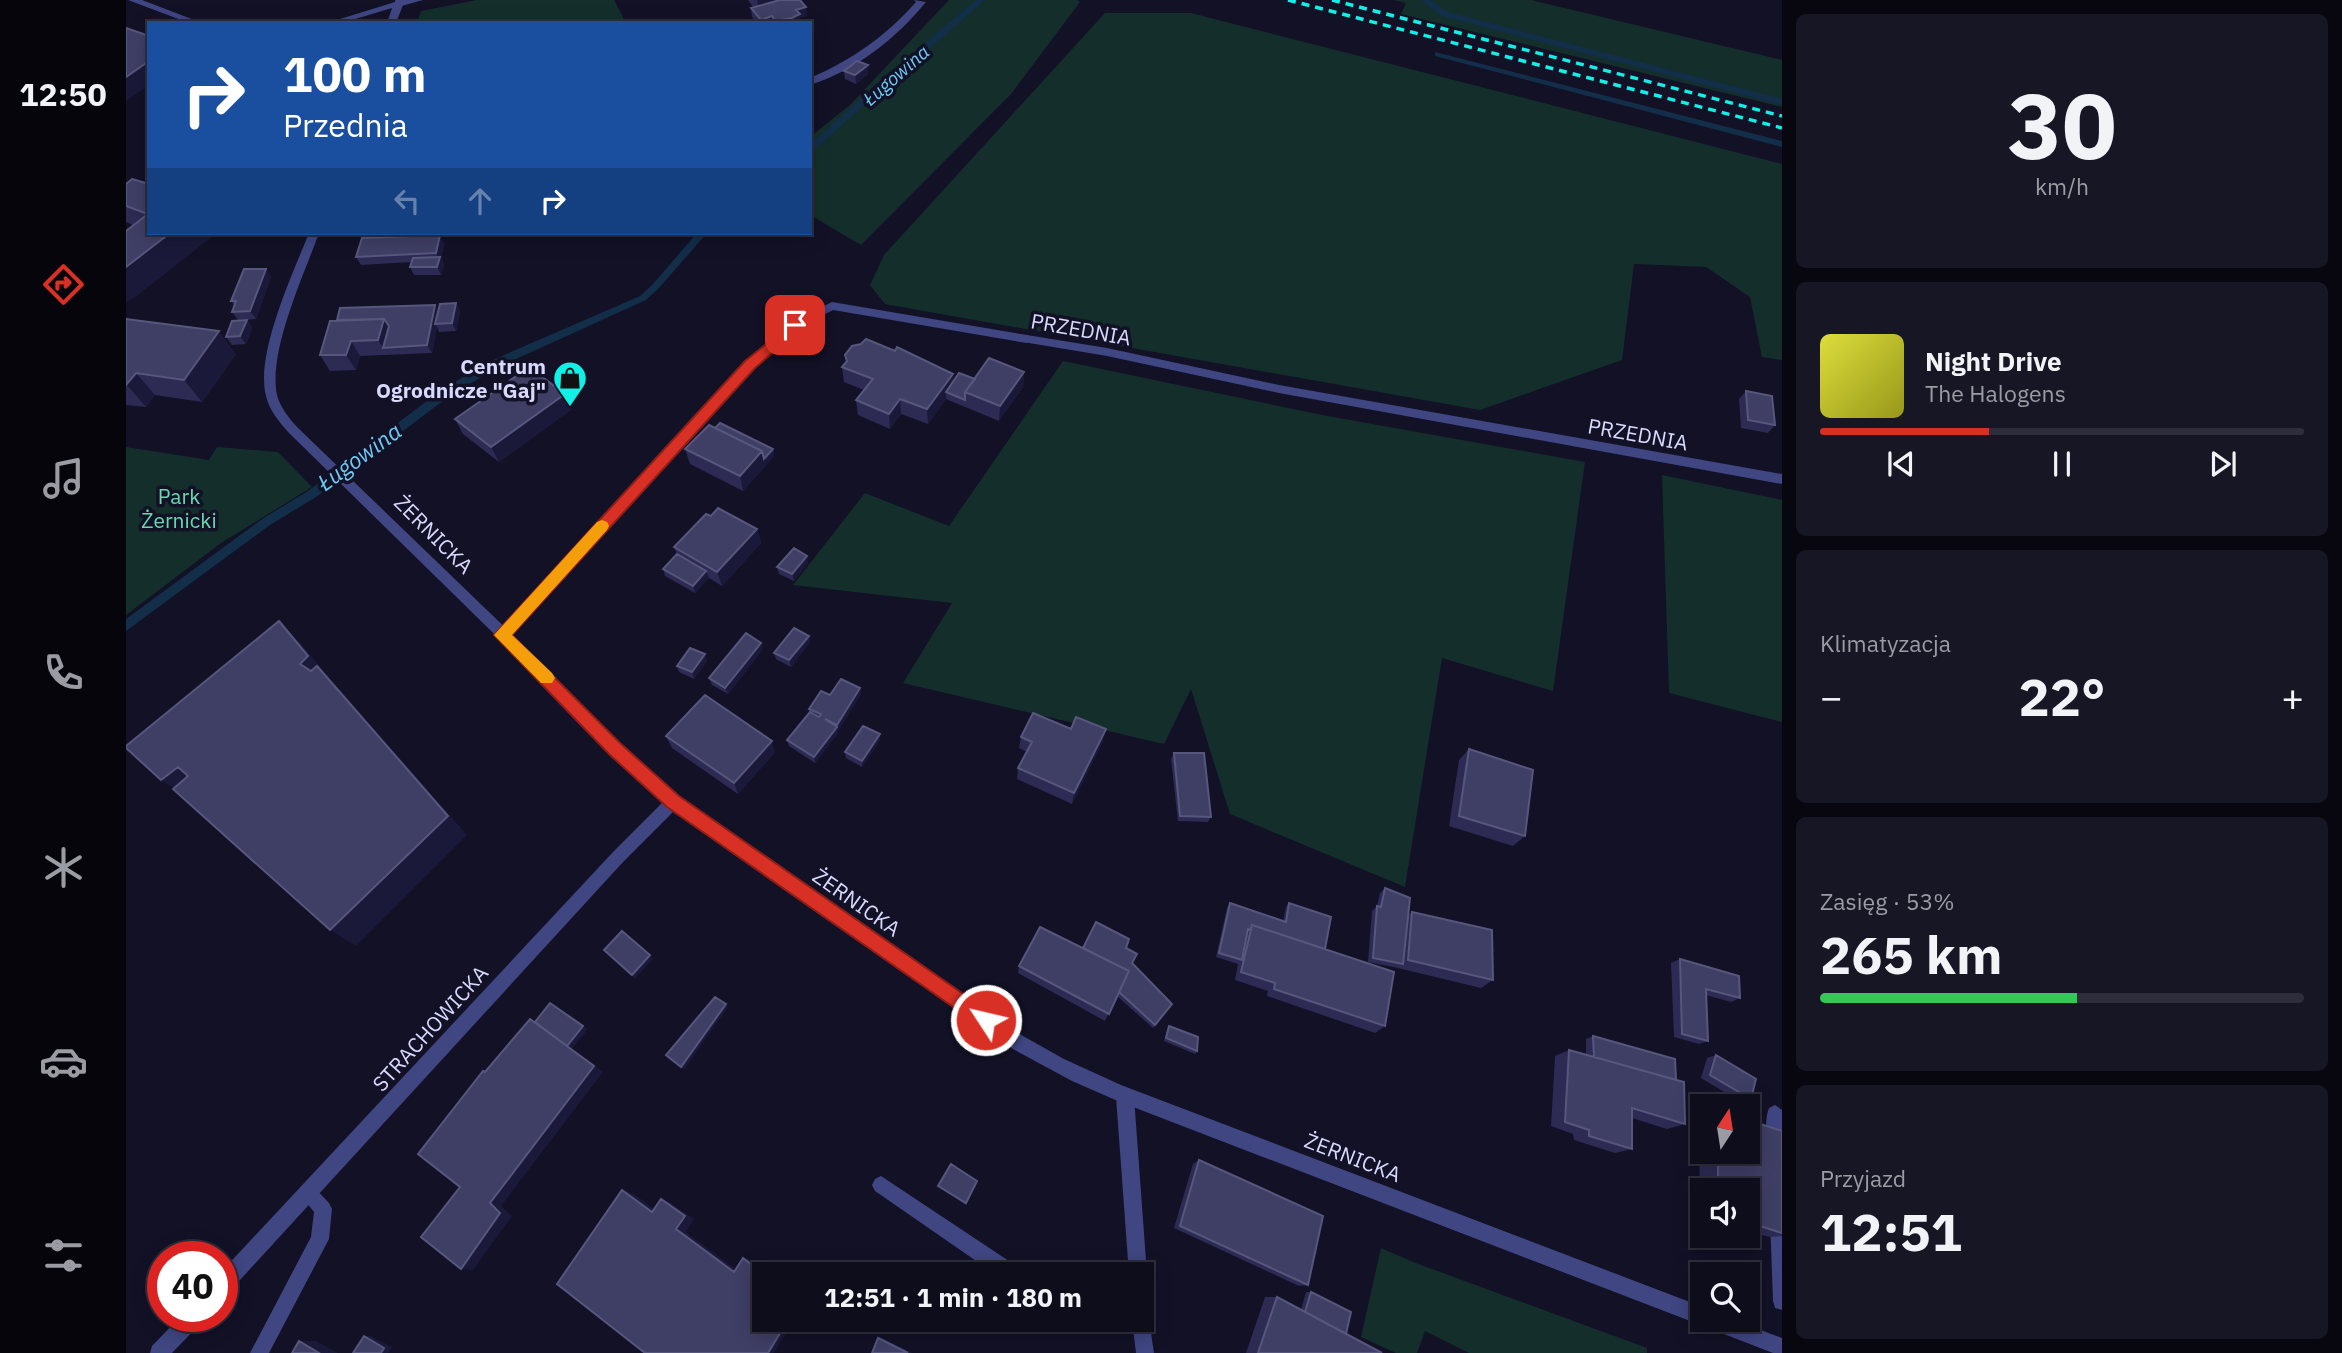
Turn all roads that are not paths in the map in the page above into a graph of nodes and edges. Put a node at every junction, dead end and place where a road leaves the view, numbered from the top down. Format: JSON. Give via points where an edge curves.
{"nodes":[{"id":1,"x":133,"y":0,"type":"edge"},
{"id":2,"x":418,"y":0,"type":"edge"},
{"id":3,"x":919,"y":0,"type":"edge"},
{"id":4,"x":399,"y":2,"type":"edge"},
{"id":5,"x":192,"y":21,"type":"edge"},
{"id":6,"x":337,"y":21,"type":"edge"},
{"id":7,"x":392,"y":21,"type":"edge"},
{"id":8,"x":812,"y":81,"type":"edge"},
{"id":9,"x":313,"y":235,"type":"edge"},
{"id":10,"x":1782,"y":479,"type":"edge"},
{"id":11,"x":502,"y":635,"type":"junction"},
{"id":12,"x":673,"y":802,"type":"junction"},
{"id":13,"x":1125,"y":1097,"type":"junction"},
{"id":14,"x":1775,"y":1114,"type":"dead end"},
{"id":15,"x":1777,"y":1167,"type":"edge"},
{"id":16,"x":881,"y":1185,"type":"dead end"},
{"id":17,"x":308,"y":1193,"type":"junction"},
{"id":18,"x":1778,"y":1194,"type":"edge"},
{"id":19,"x":993,"y":1262,"type":"edge"},
{"id":20,"x":1137,"y":1262,"type":"edge"},
{"id":21,"x":238,"y":1268,"type":"edge"},
{"id":22,"x":1782,"y":1301,"type":"edge"},
{"id":23,"x":1690,"y":1311,"type":"edge"},
{"id":24,"x":179,"y":1332,"type":"edge"},
{"id":25,"x":1143,"y":1332,"type":"edge"},
{"id":26,"x":1743,"y":1332,"type":"edge"},
{"id":27,"x":1782,"y":1347,"type":"edge"},
{"id":28,"x":159,"y":1353,"type":"edge"},
{"id":29,"x":260,"y":1353,"type":"edge"},
{"id":30,"x":1146,"y":1353,"type":"edge"}],
"edges":[{"from":1,"to":5,"type":"street"},
{"from":2,"to":4,"type":"street"},
{"from":3,"to":8,"type":"street","via":[[875,49]]},
{"from":4,"to":6,"type":"street"},
{"from":4,"to":7,"type":"street"},
{"from":9,"to":11,"type":"street","name":"ŻERNICKA","via":[[278,335],[271,395],[289,426]]},
{"from":10,"to":11,"type":"street","name":"PRZEDNIA","via":[[1279,389],[1107,352],[832,306],[795,325],[750,365]]},
{"from":11,"to":12,"type":"street","name":"ŻERNICKA"},
{"from":12,"to":13,"type":"street","name":"ŻERNICKA","via":[[1017,1042]]},
{"from":12,"to":17,"type":"street","name":"STRACHOWICKA"},
{"from":13,"to":20,"type":"street"},
{"from":13,"to":23,"type":"street","name":"ŻERNICKA"},
{"from":14,"to":15,"type":"street"},
{"from":16,"to":19,"type":"street"},
{"from":17,"to":21,"type":"street","name":"STRACHOWICKA"},
{"from":17,"to":29,"type":"street","via":[[323,1209],[320,1240]]},
{"from":18,"to":22,"type":"street"},
{"from":24,"to":28,"type":"street"},
{"from":25,"to":30,"type":"street"},
{"from":26,"to":27,"type":"street"}]}
